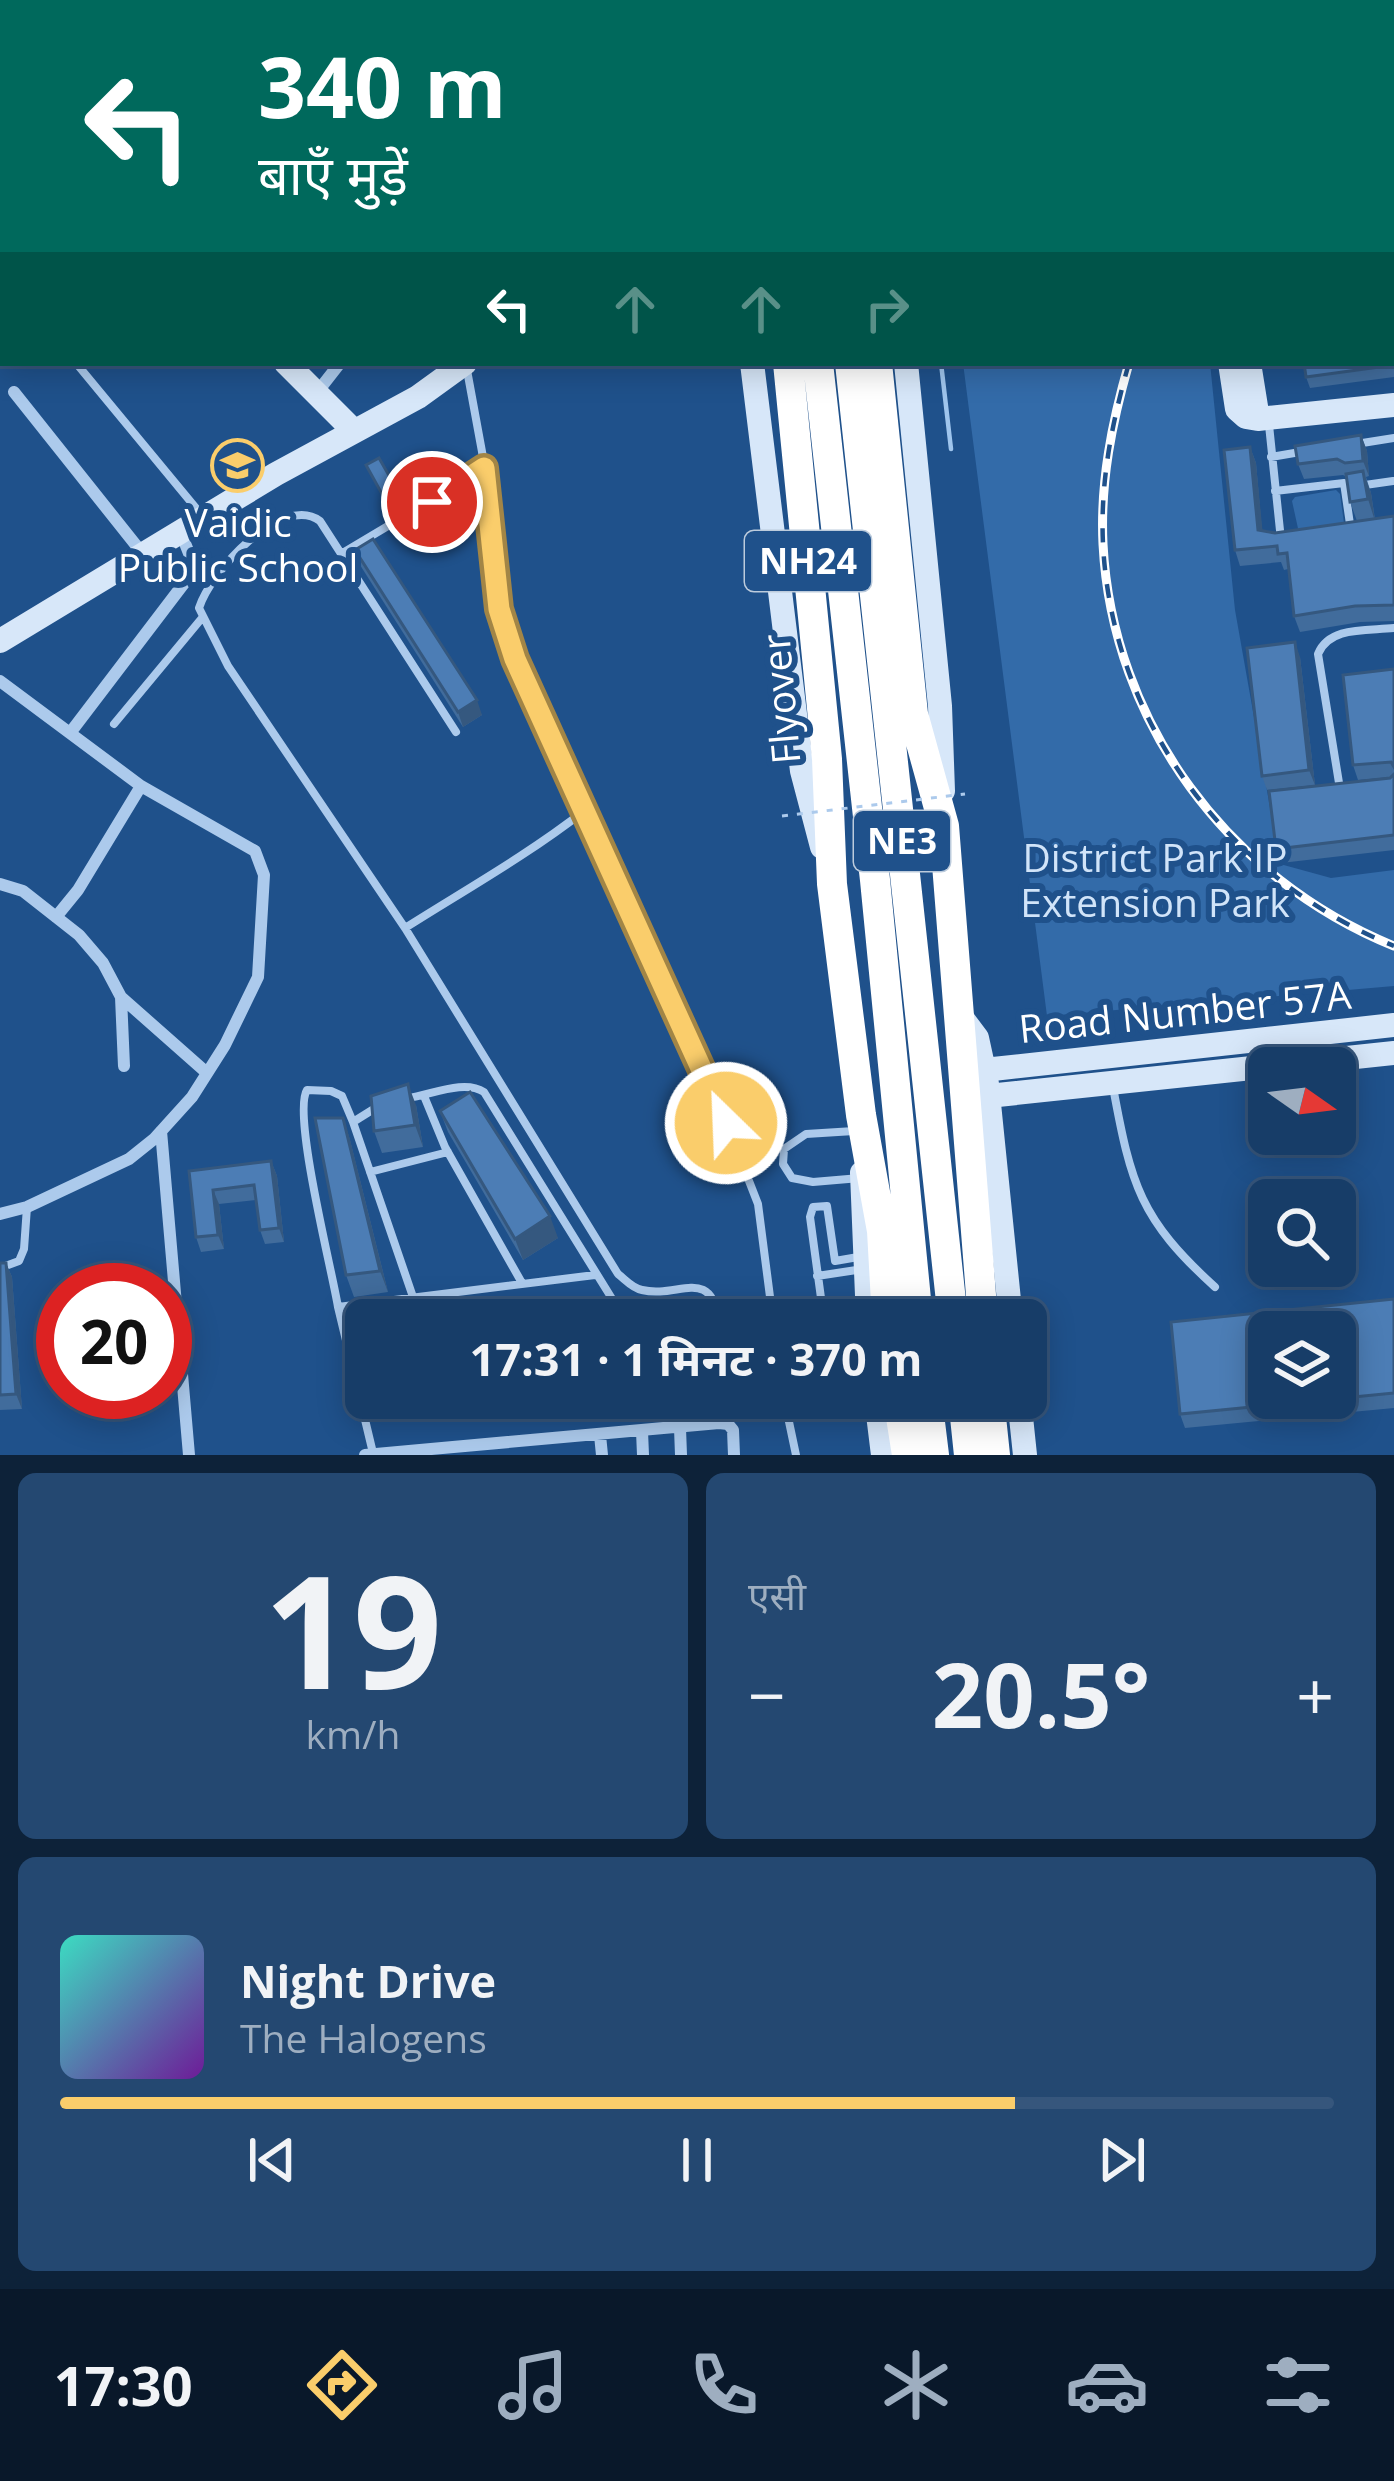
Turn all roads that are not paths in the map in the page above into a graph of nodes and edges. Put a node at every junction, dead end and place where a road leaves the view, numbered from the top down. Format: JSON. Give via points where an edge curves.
{"nodes":[{"id":1,"x":78,"y":366,"type":"edge"},
{"id":2,"x":289,"y":366,"type":"edge"},
{"id":3,"x":334,"y":366,"type":"edge"},
{"id":4,"x":461,"y":366,"type":"edge"},
{"id":5,"x":466,"y":366,"type":"edge"},
{"id":6,"x":752,"y":366,"type":"edge"},
{"id":7,"x":788,"y":366,"type":"edge"},
{"id":8,"x":818,"y":366,"type":"edge"},
{"id":9,"x":850,"y":366,"type":"edge"},
{"id":10,"x":877,"y":366,"type":"edge"},
{"id":11,"x":906,"y":366,"type":"edge"},
{"id":12,"x":1230,"y":366,"type":"edge"},
{"id":13,"x":1251,"y":366,"type":"edge"},
{"id":14,"x":14,"y":392,"type":"dead end"},
{"id":15,"x":315,"y":395,"type":"junction"},
{"id":16,"x":1394,"y":405,"type":"edge"},
{"id":17,"x":1263,"y":418,"type":"junction"},
{"id":18,"x":354,"y":431,"type":"junction"},
{"id":19,"x":1394,"y":438,"type":"edge"},
{"id":20,"x":1353,"y":444,"type":"edge"},
{"id":21,"x":1312,"y":450,"type":"edge"},
{"id":22,"x":1271,"y":457,"type":"junction"},
{"id":23,"x":484,"y":468,"type":"junction"},
{"id":24,"x":1393,"y":481,"type":"edge"},
{"id":25,"x":1345,"y":488,"type":"junction"},
{"id":26,"x":1275,"y":491,"type":"junction"},
{"id":27,"x":205,"y":518,"type":"junction"},
{"id":28,"x":1372,"y":530,"type":"edge"},
{"id":29,"x":1351,"y":532,"type":"junction"},
{"id":30,"x":181,"y":533,"type":"junction"},
{"id":31,"x":1328,"y":535,"type":"edge"},
{"id":32,"x":1304,"y":538,"type":"edge"},
{"id":33,"x":142,"y":554,"type":"junction"},
{"id":34,"x":340,"y":554,"type":"junction"},
{"id":35,"x":202,"y":618,"type":"junction"},
{"id":36,"x":1394,"y":628,"type":"edge"},
{"id":37,"x":0,"y":641,"type":"edge"},
{"id":38,"x":0,"y":680,"type":"edge"},
{"id":39,"x":114,"y":724,"type":"dead end"},
{"id":40,"x":456,"y":732,"type":"dead end"},
{"id":41,"x":70,"y":734,"type":"junction"},
{"id":42,"x":141,"y":787,"type":"junction"},
{"id":43,"x":1358,"y":787,"type":"edge"},
{"id":44,"x":584,"y":811,"type":"junction"},
{"id":45,"x":944,"y":826,"type":"junction"},
{"id":46,"x":0,"y":884,"type":"edge"},
{"id":47,"x":832,"y":884,"type":"junction"},
{"id":48,"x":56,"y":917,"type":"junction"},
{"id":49,"x":405,"y":928,"type":"junction"},
{"id":50,"x":121,"y":997,"type":"junction"},
{"id":51,"x":962,"y":1018,"type":"junction"},
{"id":52,"x":1394,"y":1025,"type":"edge"},
{"id":53,"x":1394,"y":1053,"type":"edge"},
{"id":54,"x":124,"y":1066,"type":"dead end"},
{"id":55,"x":984,"y":1070,"type":"junction"},
{"id":56,"x":207,"y":1073,"type":"junction"},
{"id":57,"x":1112,"y":1081,"type":"junction"},
{"id":58,"x":424,"y":1096,"type":"junction"},
{"id":59,"x":988,"y":1096,"type":"junction"},
{"id":60,"x":353,"y":1122,"type":"junction"},
{"id":61,"x":861,"y":1122,"type":"junction"},
{"id":62,"x":160,"y":1131,"type":"junction"},
{"id":63,"x":448,"y":1152,"type":"junction"},
{"id":64,"x":370,"y":1172,"type":"junction"},
{"id":65,"x":862,"y":1178,"type":"junction"},
{"id":66,"x":27,"y":1207,"type":"junction"},
{"id":67,"x":0,"y":1214,"type":"edge"},
{"id":68,"x":835,"y":1261,"type":"junction"},
{"id":69,"x":864,"y":1262,"type":"junction"},
{"id":70,"x":816,"y":1264,"type":"junction"},
{"id":71,"x":0,"y":1268,"type":"edge"},
{"id":72,"x":595,"y":1275,"type":"junction"},
{"id":73,"x":817,"y":1276,"type":"junction"},
{"id":74,"x":522,"y":1282,"type":"junction"},
{"id":75,"x":1215,"y":1287,"type":"dead end"},
{"id":76,"x":413,"y":1297,"type":"junction"},
{"id":77,"x":611,"y":1299,"type":"edge"},
{"id":78,"x":712,"y":1299,"type":"edge"},
{"id":79,"x":770,"y":1299,"type":"edge"},
{"id":80,"x":821,"y":1299,"type":"edge"},
{"id":81,"x":867,"y":1299,"type":"edge"},
{"id":82,"x":885,"y":1299,"type":"edge"},
{"id":83,"x":916,"y":1299,"type":"edge"},
{"id":84,"x":951,"y":1299,"type":"edge"},
{"id":85,"x":982,"y":1299,"type":"edge"},
{"id":86,"x":1009,"y":1299,"type":"edge"},
{"id":87,"x":338,"y":1307,"type":"junction"},
{"id":88,"x":345,"y":1337,"type":"edge"},
{"id":89,"x":363,"y":1419,"type":"edge"},
{"id":90,"x":704,"y":1419,"type":"edge"},
{"id":91,"x":788,"y":1419,"type":"edge"},
{"id":92,"x":879,"y":1419,"type":"edge"},
{"id":93,"x":901,"y":1419,"type":"edge"},
{"id":94,"x":930,"y":1419,"type":"edge"},
{"id":95,"x":965,"y":1419,"type":"edge"},
{"id":96,"x":991,"y":1419,"type":"edge"},
{"id":97,"x":1021,"y":1419,"type":"edge"},
{"id":98,"x":705,"y":1426,"type":"junction"},
{"id":99,"x":680,"y":1428,"type":"junction"},
{"id":100,"x":642,"y":1431,"type":"junction"},
{"id":101,"x":600,"y":1435,"type":"junction"},
{"id":102,"x":562,"y":1438,"type":"junction"},
{"id":103,"x":525,"y":1448,"type":"edge"},
{"id":104,"x":482,"y":1450,"type":"edge"},
{"id":105,"x":189,"y":1455,"type":"edge"},
{"id":106,"x":369,"y":1455,"type":"edge"},
{"id":107,"x":564,"y":1455,"type":"edge"},
{"id":108,"x":602,"y":1455,"type":"edge"},
{"id":109,"x":643,"y":1455,"type":"edge"},
{"id":110,"x":681,"y":1455,"type":"edge"},
{"id":111,"x":734,"y":1455,"type":"edge"},
{"id":112,"x":796,"y":1455,"type":"edge"},
{"id":113,"x":883,"y":1455,"type":"edge"},
{"id":114,"x":907,"y":1455,"type":"edge"},
{"id":115,"x":934,"y":1455,"type":"edge"},
{"id":116,"x":969,"y":1455,"type":"edge"},
{"id":117,"x":995,"y":1455,"type":"edge"},
{"id":118,"x":1025,"y":1455,"type":"edge"}],
"edges":[{"from":1,"to":27,"type":"lane"},
{"from":2,"to":15,"type":"street"},
{"from":3,"to":15,"type":"street"},
{"from":4,"to":18,"type":"street"},
{"from":5,"to":23,"type":"lane"},
{"from":6,"to":47,"type":"street","via":[[802,771]]},
{"from":7,"to":47,"type":"highway","name":"Flyover","number":"NH24"},
{"from":8,"to":83,"type":"highway","number":"NE3"},
{"from":9,"to":84,"type":"highway","number":"NE3"},
{"from":10,"to":45,"type":"highway","number":"NH24","via":[[913,714]]},
{"from":11,"to":45,"type":"street"},
{"from":12,"to":17,"type":"street","via":[[1237,409]]},
{"from":13,"to":17,"type":"street"},
{"from":14,"to":33,"type":"street"},
{"from":15,"to":18,"type":"street"},
{"from":16,"to":17,"type":"street"},
{"from":17,"to":22,"type":"lane"},
{"from":18,"to":27,"type":"street"},
{"from":19,"to":20,"type":"lane"},
{"from":21,"to":22,"type":"lane"},
{"from":22,"to":26,"type":"lane"},
{"from":23,"to":34,"type":"lane"},
{"from":23,"to":44,"type":"lane","via":[[499,609]]},
{"from":24,"to":25,"type":"lane"},
{"from":25,"to":26,"type":"lane"},
{"from":25,"to":29,"type":"lane"},
{"from":26,"to":32,"type":"lane","via":[[1280,541]]},
{"from":27,"to":30,"type":"street"},
{"from":28,"to":29,"type":"lane"},
{"from":29,"to":31,"type":"lane"},
{"from":30,"to":33,"type":"street"},
{"from":30,"to":41,"type":"street","via":[[194,566],[188,578]]},
{"from":33,"to":37,"type":"street"},
{"from":34,"to":35,"type":"lane","via":[[320,521],[293,513],[218,569],[202,598]]},
{"from":34,"to":40,"type":"lane"},
{"from":35,"to":39,"type":"lane"},
{"from":35,"to":49,"type":"lane"},
{"from":36,"to":43,"type":"lane","via":[[1333,634],[1318,654],[1340,789]]},
{"from":38,"to":41,"type":"street"},
{"from":41,"to":42,"type":"street"},
{"from":42,"to":48,"type":"street"},
{"from":42,"to":56,"type":"street","via":[[261,859],[258,977]]},
{"from":44,"to":49,"type":"lane"},
{"from":44,"to":79,"type":"lane","via":[[758,1204]]},
{"from":45,"to":51,"type":"highway"},
{"from":46,"to":48,"type":"street"},
{"from":47,"to":61,"type":"highway","name":"Flyover"},
{"from":48,"to":50,"type":"street","via":[[103,963]]},
{"from":49,"to":78,"type":"lane","via":[[618,1274],[647,1292],[699,1287]]},
{"from":50,"to":54,"type":"street"},
{"from":50,"to":56,"type":"street"},
{"from":51,"to":55,"type":"street","via":[[977,1038]]},
{"from":51,"to":85,"type":"highway"},
{"from":52,"to":55,"type":"street","name":"Road Number 57A"},
{"from":53,"to":57,"type":"street","name":"Road Number 57A"},
{"from":55,"to":59,"type":"street"},
{"from":56,"to":62,"type":"street"},
{"from":57,"to":59,"type":"street","name":"Road Number 57A"},
{"from":57,"to":75,"type":"lane","via":[[1137,1190],[1166,1240]]},
{"from":58,"to":60,"type":"lane","via":[[380,1105]]},
{"from":58,"to":63,"type":"lane"},
{"from":58,"to":72,"type":"lane","via":[[464,1086],[484,1092]]},
{"from":59,"to":86,"type":"street"},
{"from":60,"to":64,"type":"lane"},
{"from":60,"to":87,"type":"lane","via":[[342,1096],[318,1089],[302,1098]]},
{"from":61,"to":65,"type":"street"},
{"from":61,"to":65,"type":"lane","via":[[798,1136],[782,1156],[792,1178]]},
{"from":61,"to":82,"type":"highway","name":"Flyover"},
{"from":62,"to":66,"type":"street","via":[[129,1159]]},
{"from":62,"to":105,"type":"street"},
{"from":63,"to":64,"type":"lane"},
{"from":63,"to":74,"type":"lane"},
{"from":64,"to":76,"type":"lane"},
{"from":65,"to":69,"type":"street"},
{"from":66,"to":67,"type":"street"},
{"from":66,"to":71,"type":"lane","via":[[19,1261]]},
{"from":68,"to":69,"type":"lane"},
{"from":68,"to":70,"type":"lane"},
{"from":68,"to":70,"type":"lane","via":[[821,1204],[810,1217]]},
{"from":69,"to":73,"type":"lane"},
{"from":69,"to":81,"type":"street"},
{"from":70,"to":73,"type":"lane"},
{"from":72,"to":74,"type":"lane"},
{"from":72,"to":77,"type":"lane"},
{"from":73,"to":80,"type":"lane"},
{"from":74,"to":76,"type":"lane"},
{"from":76,"to":87,"type":"lane"},
{"from":87,"to":88,"type":"lane"},
{"from":89,"to":106,"type":"lane"},
{"from":90,"to":98,"type":"lane"},
{"from":91,"to":112,"type":"lane"},
{"from":92,"to":113,"type":"street"},
{"from":93,"to":114,"type":"highway"},
{"from":94,"to":115,"type":"highway"},
{"from":95,"to":116,"type":"highway"},
{"from":96,"to":117,"type":"highway"},
{"from":97,"to":118,"type":"street"},
{"from":98,"to":99,"type":"street"},
{"from":98,"to":111,"type":"street","via":[[728,1424]]},
{"from":99,"to":100,"type":"street"},
{"from":99,"to":110,"type":"street"},
{"from":100,"to":101,"type":"street"},
{"from":100,"to":109,"type":"street"},
{"from":101,"to":102,"type":"street"},
{"from":101,"to":108,"type":"street"},
{"from":102,"to":103,"type":"street"},
{"from":102,"to":107,"type":"street"},
{"from":103,"to":104,"type":"street"},
{"from":104,"to":106,"type":"street"}]}
